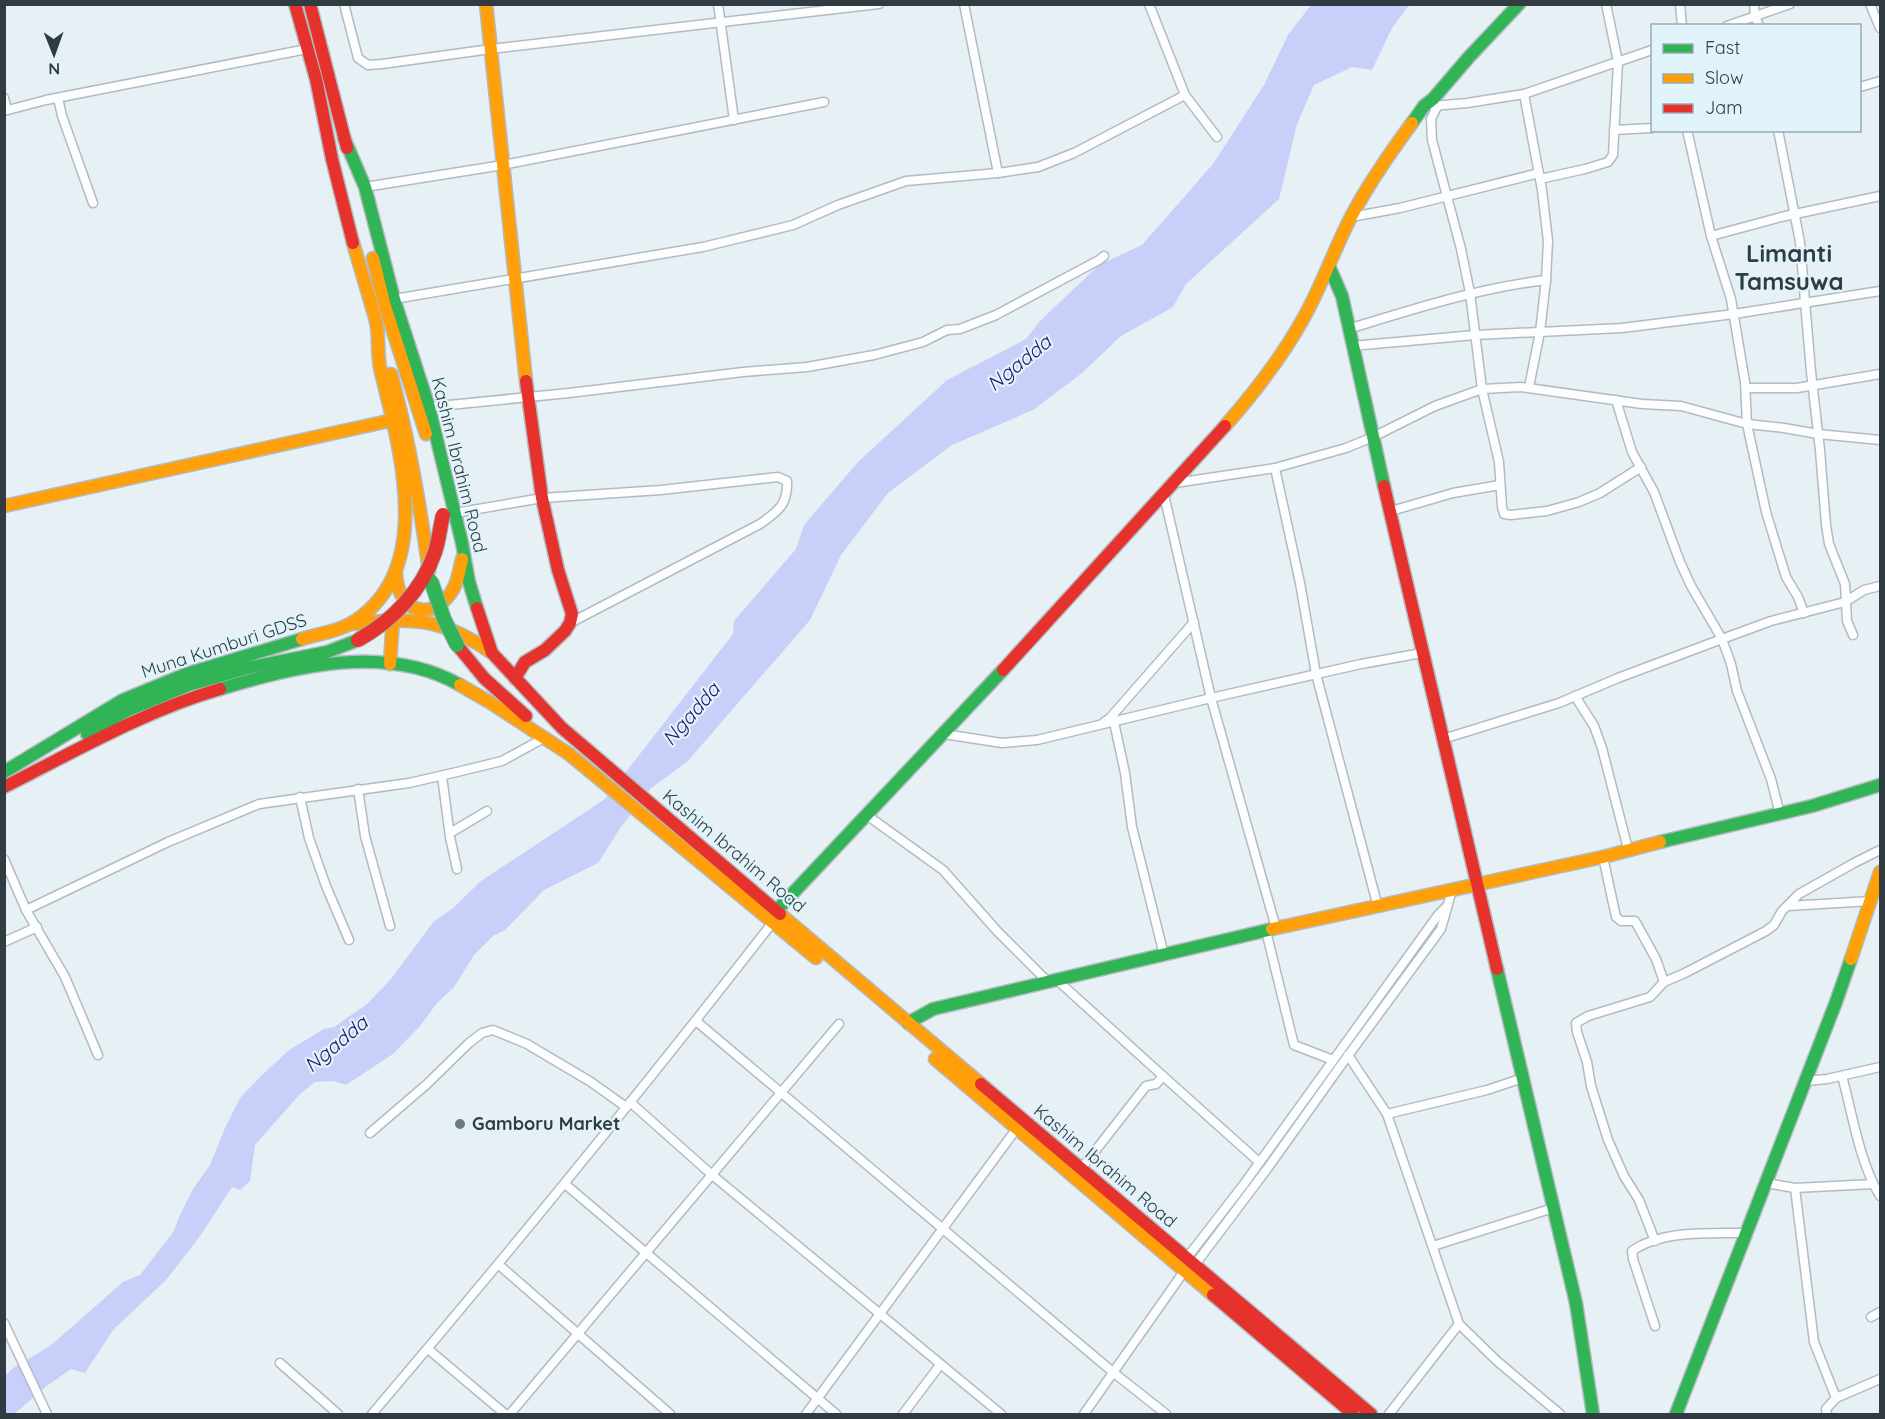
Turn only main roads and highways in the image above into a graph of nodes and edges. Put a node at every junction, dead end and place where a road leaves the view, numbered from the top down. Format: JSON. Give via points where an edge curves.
{"nodes":[{"id":1,"x":295,"y":4,"type":"edge"},
{"id":2,"x":310,"y":4,"type":"edge"},
{"id":3,"x":486,"y":4,"type":"edge"},
{"id":4,"x":1519,"y":4,"type":"edge"},
{"id":5,"x":344,"y":138,"type":"junction"},
{"id":6,"x":1329,"y":266,"type":"junction"},
{"id":7,"x":377,"y":325,"type":"junction"},
{"id":8,"x":393,"y":420,"type":"junction"},
{"id":9,"x":4,"y":506,"type":"edge"},
{"id":10,"x":449,"y":514,"type":"junction"},
{"id":11,"x":463,"y":551,"type":"junction"},
{"id":12,"x":396,"y":572,"type":"junction"},
{"id":13,"x":393,"y":618,"type":"junction"},
{"id":14,"x":348,"y":625,"type":"junction"},
{"id":15,"x":492,"y":653,"type":"junction"},
{"id":16,"x":390,"y":664,"type":"junction"},
{"id":17,"x":515,"y":678,"type":"junction"},
{"id":18,"x":577,"y":755,"type":"junction"},
{"id":19,"x":4,"y":772,"type":"edge"},
{"id":20,"x":4,"y":785,"type":"edge"},
{"id":21,"x":1881,"y":785,"type":"edge"},
{"id":22,"x":1858,"y":793,"type":"junction"},
{"id":23,"x":1881,"y":793,"type":"edge"},
{"id":24,"x":1881,"y":872,"type":"edge"},
{"id":25,"x":1478,"y":885,"type":"junction"},
{"id":26,"x":775,"y":916,"type":"junction"},
{"id":27,"x":908,"y":1023,"type":"junction"},
{"id":28,"x":1019,"y":1125,"type":"junction"},
{"id":29,"x":1189,"y":1265,"type":"junction"},
{"id":30,"x":1353,"y":1414,"type":"edge"},
{"id":31,"x":1371,"y":1414,"type":"edge"},
{"id":32,"x":1593,"y":1414,"type":"edge"},
{"id":33,"x":1676,"y":1414,"type":"edge"}],
"edges":[{"from":1,"to":7,"type":"main road"},
{"from":2,"to":5,"type":"main road"},
{"from":3,"to":17,"type":"main road","via":[[542,498],[572,614],[566,631],[525,662]]},
{"from":4,"to":6,"type":"main road","via":[[1432,99],[1431,106],[1369,185]]},
{"from":5,"to":10,"type":"main road","via":[[384,303]]},
{"from":5,"to":10,"type":"main road","name":"Kashim Ibrahim Road","via":[[365,187],[394,299],[429,407]]},
{"from":6,"to":25,"type":"main road","via":[[1342,296]]},
{"from":6,"to":26,"type":"main road","via":[[1304,318],[1245,405]]},
{"from":7,"to":8,"type":"main road","via":[[380,368]]},
{"from":7,"to":18,"type":"main road","bridge":true,"via":[[399,402],[422,514],[431,582],[444,619],[457,645],[484,678]]},
{"from":8,"to":9,"type":"main road"},
{"from":8,"to":12,"type":"main road","via":[[406,518]]},
{"from":10,"to":11,"type":"main road","name":"Kashim Ibrahim Road"},
{"from":10,"to":20,"type":"main road","bridge":true,"via":[[422,579],[406,603],[374,632],[327,652],[189,685],[126,711]]},
{"from":11,"to":12,"type":"main road","via":[[454,588],[434,609],[412,608],[402,599]]},
{"from":11,"to":15,"type":"main road","name":"Kashim Ibrahim Road"},
{"from":12,"to":14,"type":"main road","via":[[376,602]]},
{"from":13,"to":14,"type":"main road"},
{"from":13,"to":15,"type":"main road","via":[[429,620],[462,633]]},
{"from":13,"to":16,"type":"main road"},
{"from":14,"to":19,"type":"main road","name":"Muna Kumburi GDSS","via":[[186,674],[123,700]]},
{"from":15,"to":17,"type":"main road","name":"Kashim Ibrahim Road"},
{"from":16,"to":18,"type":"main road","name":"Kashim Ibrahim Road","via":[[451,680]]},
{"from":16,"to":20,"type":"main road","name":"Kashim Ibrahim Road","via":[[337,663],[263,676],[179,702]]},
{"from":17,"to":18,"type":"main road","name":"Kashim Ibrahim Road"},
{"from":18,"to":26,"type":"main road","name":"Kashim Ibrahim Road"},
{"from":21,"to":22,"type":"main road"},
{"from":22,"to":23,"type":"main road"},
{"from":22,"to":25,"type":"main road"},
{"from":24,"to":33,"type":"main road","via":[[1836,1002]]},
{"from":25,"to":27,"type":"main road","via":[[1451,897],[1377,907],[933,1009]]},
{"from":25,"to":32,"type":"main road","via":[[1576,1303]]},
{"from":26,"to":27,"type":"main road","name":"Kashim Ibrahim Road"},
{"from":26,"to":28,"type":"main road","name":"Kashim Ibrahim Road"},
{"from":27,"to":28,"type":"main road","name":"Kashim Ibrahim Road"},
{"from":28,"to":29,"type":"main road","name":"Kashim Ibrahim Road"},
{"from":28,"to":29,"type":"main road","name":"Kashim Ibrahim Road","via":[[1081,1169]]},
{"from":29,"to":30,"type":"main road","name":"Kashim Ibrahim Road","via":[[1222,1302]]},
{"from":29,"to":31,"type":"main road","name":"Kashim Ibrahim Road","via":[[1262,1320]]}]}
